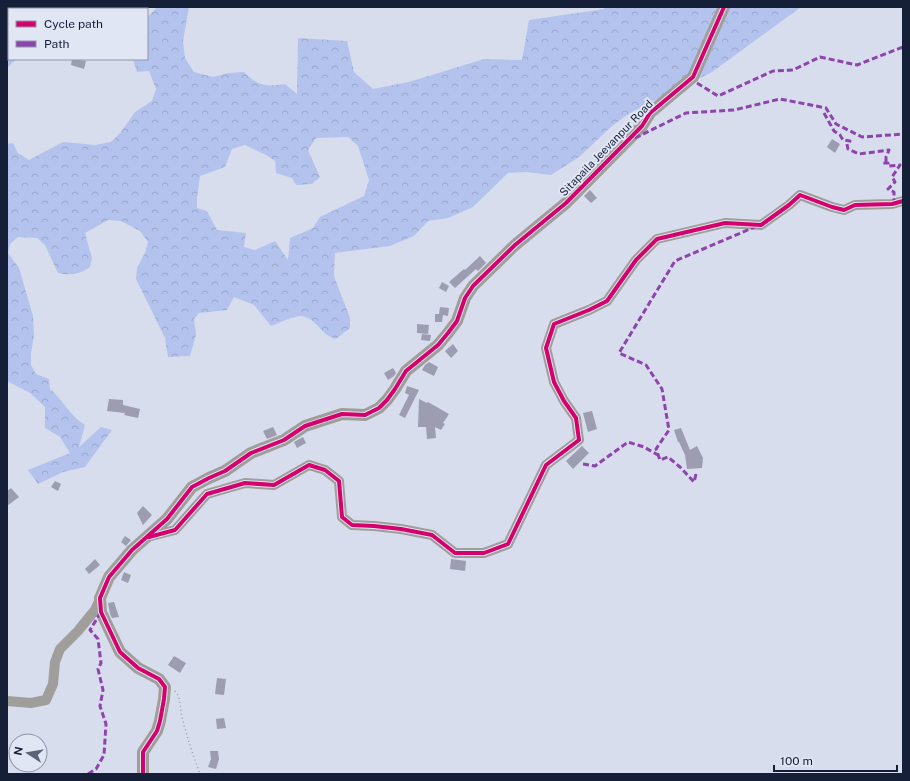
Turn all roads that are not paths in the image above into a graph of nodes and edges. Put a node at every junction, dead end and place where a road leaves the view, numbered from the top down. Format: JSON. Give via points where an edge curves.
{"nodes":[{"id":1,"x":724,"y":7,"type":"edge"},
{"id":2,"x":903,"y":201,"type":"edge"},
{"id":3,"x":147,"y":537,"type":"junction"},
{"id":4,"x":100,"y":598,"type":"junction"},
{"id":5,"x":7,"y":701,"type":"edge"},
{"id":6,"x":143,"y":774,"type":"edge"}],
"edges":[{"from":1,"to":3,"type":"street","name":"Sitapaila Jeevanpur Road","via":[[693,77],[650,113],[642,126],[566,203],[515,245],[473,286],[465,298],[457,321],[448,333],[438,345],[406,371],[378,408],[365,415],[342,414],[312,423],[284,440],[251,453],[225,471],[192,487],[167,518]]},
{"from":2,"to":3,"type":"street","via":[[892,204],[855,205],[844,210],[800,195],[789,206],[761,224],[725,223],[658,239],[636,260],[607,301],[554,324],[546,348],[554,382],[576,418],[579,440],[546,465],[508,544],[484,553],[455,553],[432,536],[401,529],[352,525],[342,517],[339,481],[325,470],[309,465],[274,485],[245,483],[207,494],[175,530]]},
{"from":3,"to":4,"type":"street","name":"Sitapaila Jeevanpur Road","via":[[109,576]]},
{"from":4,"to":5,"type":"street","via":[[96,610],[60,649],[55,662],[53,684],[46,700],[31,703]]},
{"from":4,"to":6,"type":"street","via":[[101,612],[120,652],[138,668],[159,679],[165,687],[157,731],[143,752]]}]}
